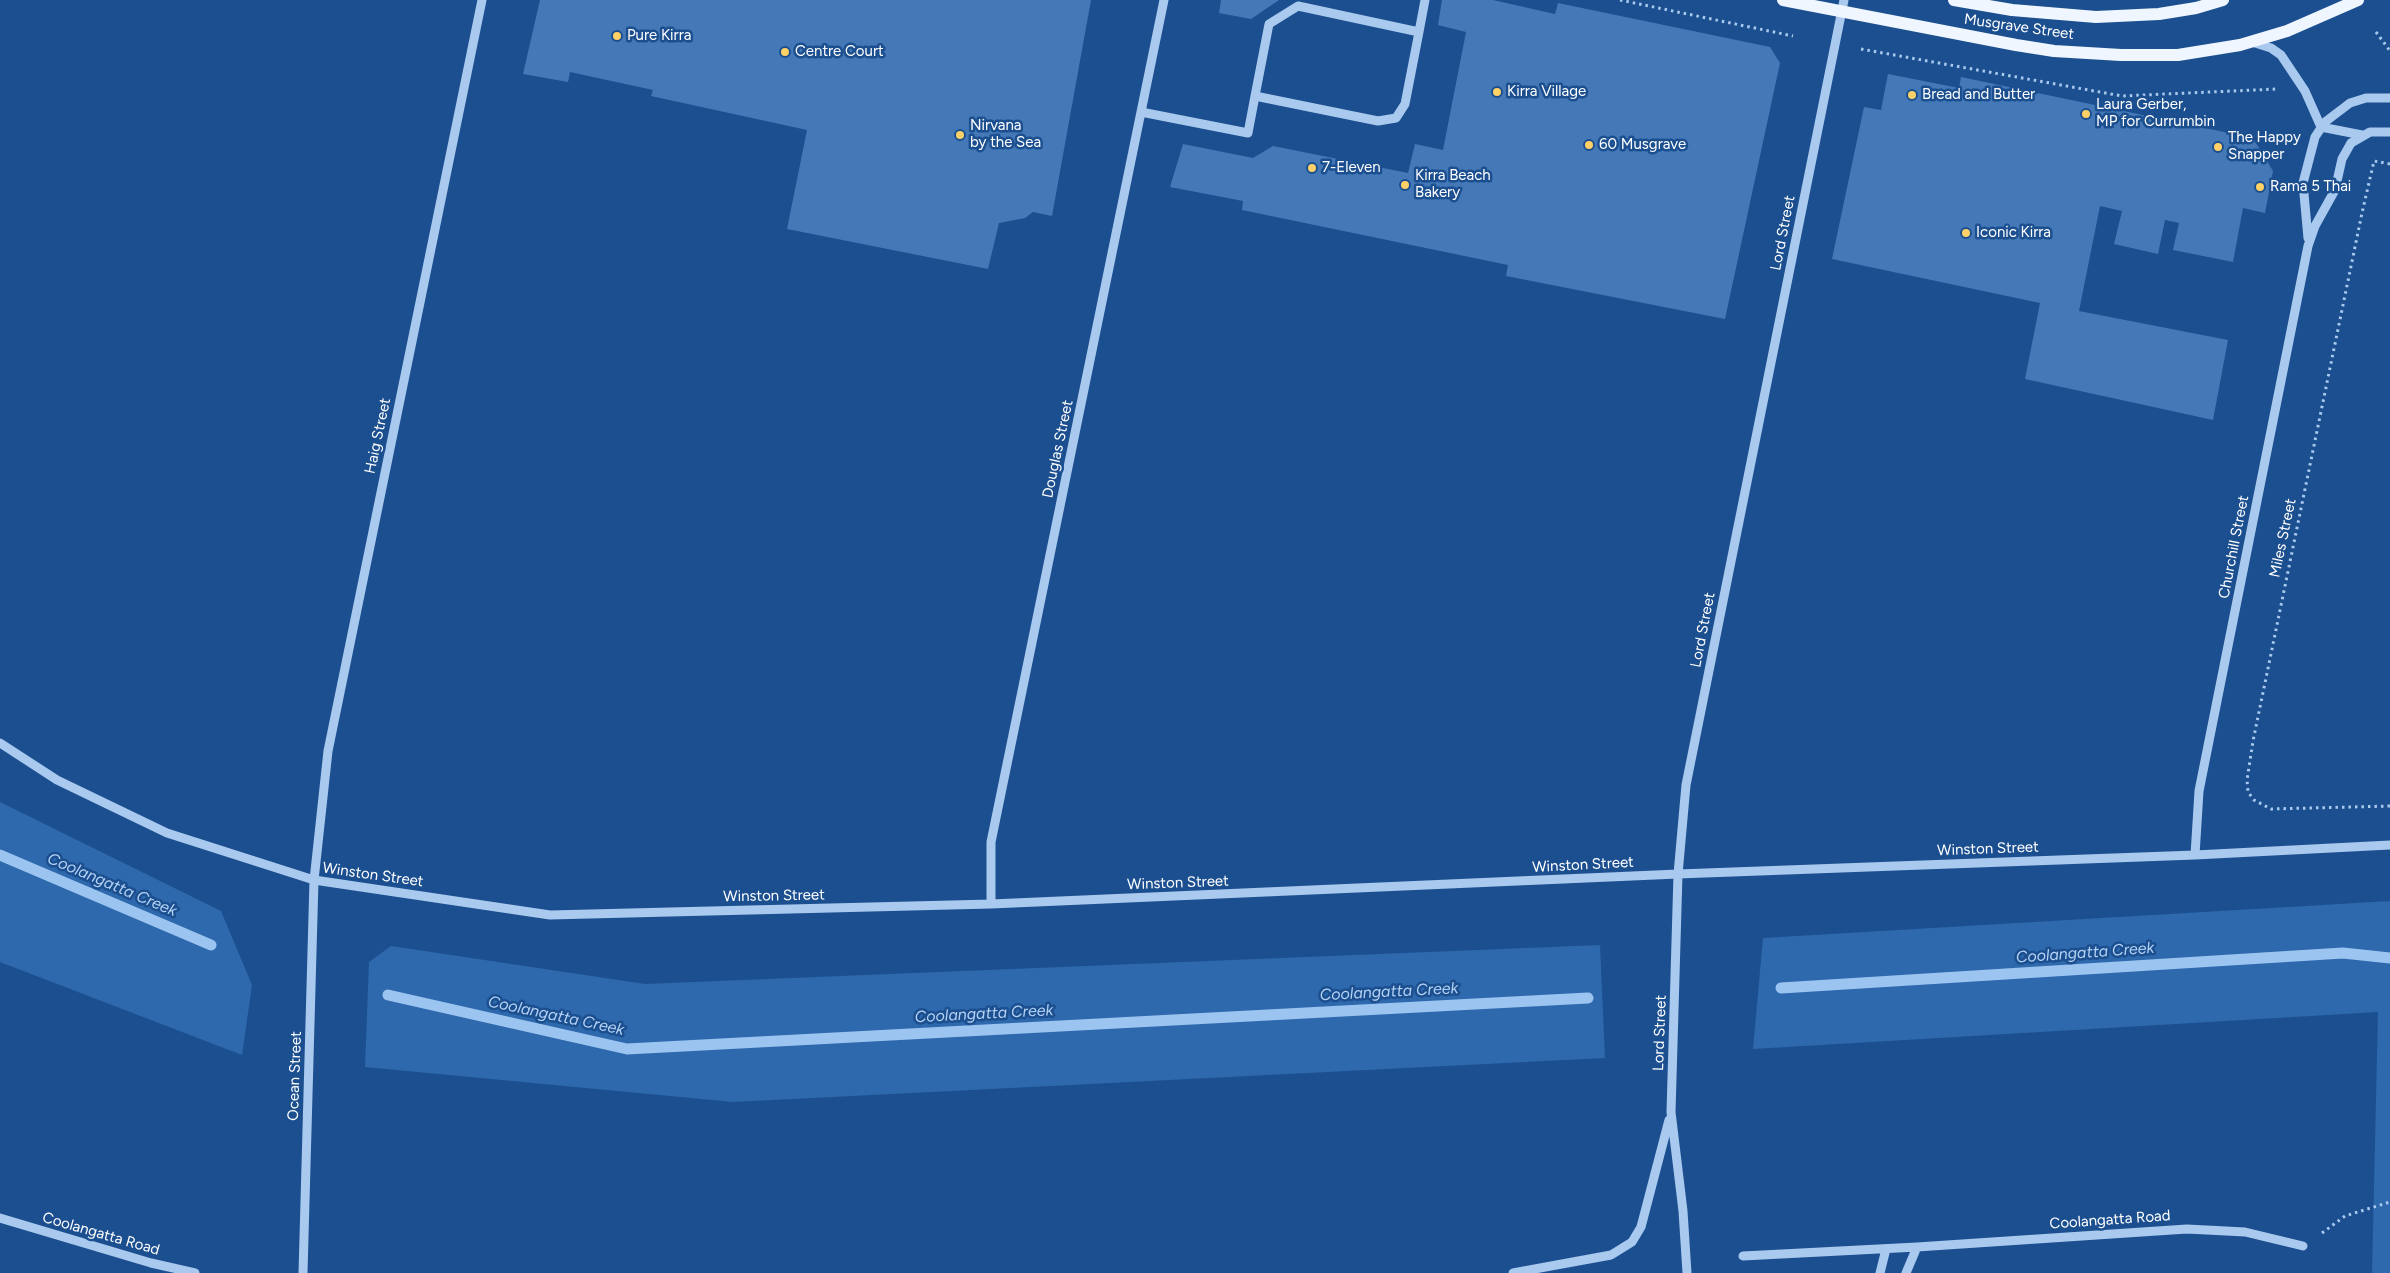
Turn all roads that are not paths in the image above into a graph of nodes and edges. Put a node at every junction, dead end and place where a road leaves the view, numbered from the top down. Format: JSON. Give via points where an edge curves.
{"nodes":[{"id":1,"x":482,"y":0,"type":"edge"},
{"id":2,"x":1164,"y":0,"type":"edge"},
{"id":3,"x":1425,"y":0,"type":"edge"},
{"id":4,"x":1783,"y":0,"type":"edge"},
{"id":5,"x":1954,"y":0,"type":"edge"},
{"id":6,"x":2223,"y":0,"type":"edge"},
{"id":7,"x":2358,"y":0,"type":"edge"},
{"id":8,"x":1843,"y":6,"type":"edge"},
{"id":9,"x":1419,"y":32,"type":"junction"},
{"id":10,"x":2252,"y":42,"type":"junction"},
{"id":11,"x":1255,"y":96,"type":"junction"},
{"id":12,"x":2390,"y":98,"type":"edge"},
{"id":13,"x":1141,"y":112,"type":"junction"},
{"id":14,"x":2321,"y":127,"type":"junction"},
{"id":15,"x":2390,"y":132,"type":"edge"},
{"id":16,"x":2362,"y":135,"type":"junction"},
{"id":17,"x":2308,"y":246,"type":"junction"},
{"id":18,"x":0,"y":743,"type":"edge"},
{"id":19,"x":2390,"y":845,"type":"edge"},
{"id":20,"x":2195,"y":855,"type":"junction"},
{"id":21,"x":1678,"y":874,"type":"junction"},
{"id":22,"x":314,"y":880,"type":"junction"},
{"id":23,"x":991,"y":904,"type":"junction"},
{"id":24,"x":1671,"y":1112,"type":"junction"},
{"id":25,"x":0,"y":1218,"type":"edge"},
{"id":26,"x":2303,"y":1246,"type":"road end"},
{"id":27,"x":1917,"y":1247,"type":"junction"},
{"id":28,"x":1886,"y":1249,"type":"junction"},
{"id":29,"x":1743,"y":1256,"type":"dead end"},
{"id":30,"x":195,"y":1273,"type":"edge"},
{"id":31,"x":303,"y":1273,"type":"edge"},
{"id":32,"x":1513,"y":1273,"type":"edge"},
{"id":33,"x":1687,"y":1273,"type":"edge"},
{"id":34,"x":1880,"y":1273,"type":"edge"},
{"id":35,"x":1906,"y":1273,"type":"edge"}],
"edges":[{"from":1,"to":22,"type":"street","name":"Haig Street","via":[[328,752]]},
{"from":2,"to":13,"type":"street","name":"Douglas Street"},
{"from":3,"to":9,"type":"street"},
{"from":4,"to":8,"type":"main road","name":"Musgrave Street"},
{"from":5,"to":6,"type":"main road","name":"Musgrave Street","via":[[2012,10],[2096,17],[2159,14]]},
{"from":7,"to":10,"type":"main road","name":"Musgrave Street"},
{"from":8,"to":10,"type":"main road","name":"Musgrave Street","via":[[2016,45],[2091,54],[2178,55]]},
{"from":8,"to":21,"type":"street","name":"Lord Street","via":[[1686,785]]},
{"from":9,"to":11,"type":"street","via":[[1298,6],[1269,24]]},
{"from":9,"to":11,"type":"street","via":[[1405,104],[1396,118],[1378,120]]},
{"from":10,"to":14,"type":"street","via":[[2271,48],[2281,56],[2305,91]]},
{"from":11,"to":13,"type":"street","via":[[1248,134]]},
{"from":12,"to":14,"type":"street","via":[[2359,99],[2337,111]]},
{"from":13,"to":23,"type":"street","name":"Douglas Street","via":[[991,842]]},
{"from":14,"to":16,"type":"street"},
{"from":14,"to":17,"type":"street","name":"Churchill Street","via":[[2310,148],[2303,183]]},
{"from":15,"to":16,"type":"street"},
{"from":16,"to":17,"type":"street","name":"Churchill Street","via":[[2344,154],[2335,190]]},
{"from":17,"to":20,"type":"street","name":"Churchill Street","via":[[2199,791]]},
{"from":18,"to":22,"type":"street","name":"Winston Street","via":[[57,780],[167,833]]},
{"from":19,"to":20,"type":"street","name":"Winston Street"},
{"from":20,"to":21,"type":"street","name":"Winston Street"},
{"from":21,"to":23,"type":"street","name":"Winston Street"},
{"from":21,"to":24,"type":"street","name":"Lord Street"},
{"from":22,"to":23,"type":"street","name":"Winston Street","via":[[550,915]]},
{"from":22,"to":31,"type":"street","name":"Ocean Street"},
{"from":24,"to":32,"type":"street","via":[[1641,1227],[1632,1242],[1611,1255]]},
{"from":24,"to":33,"type":"street","name":"Lord Street"},
{"from":25,"to":30,"type":"street","name":"Coolangatta Road"},
{"from":26,"to":27,"type":"street","name":"Coolangatta Road","via":[[2245,1232],[2187,1229]]},
{"from":27,"to":28,"type":"street","name":"Coolangatta Road"},
{"from":27,"to":35,"type":"street"},
{"from":28,"to":29,"type":"street","name":"Coolangatta Road"},
{"from":28,"to":34,"type":"street"}]}
